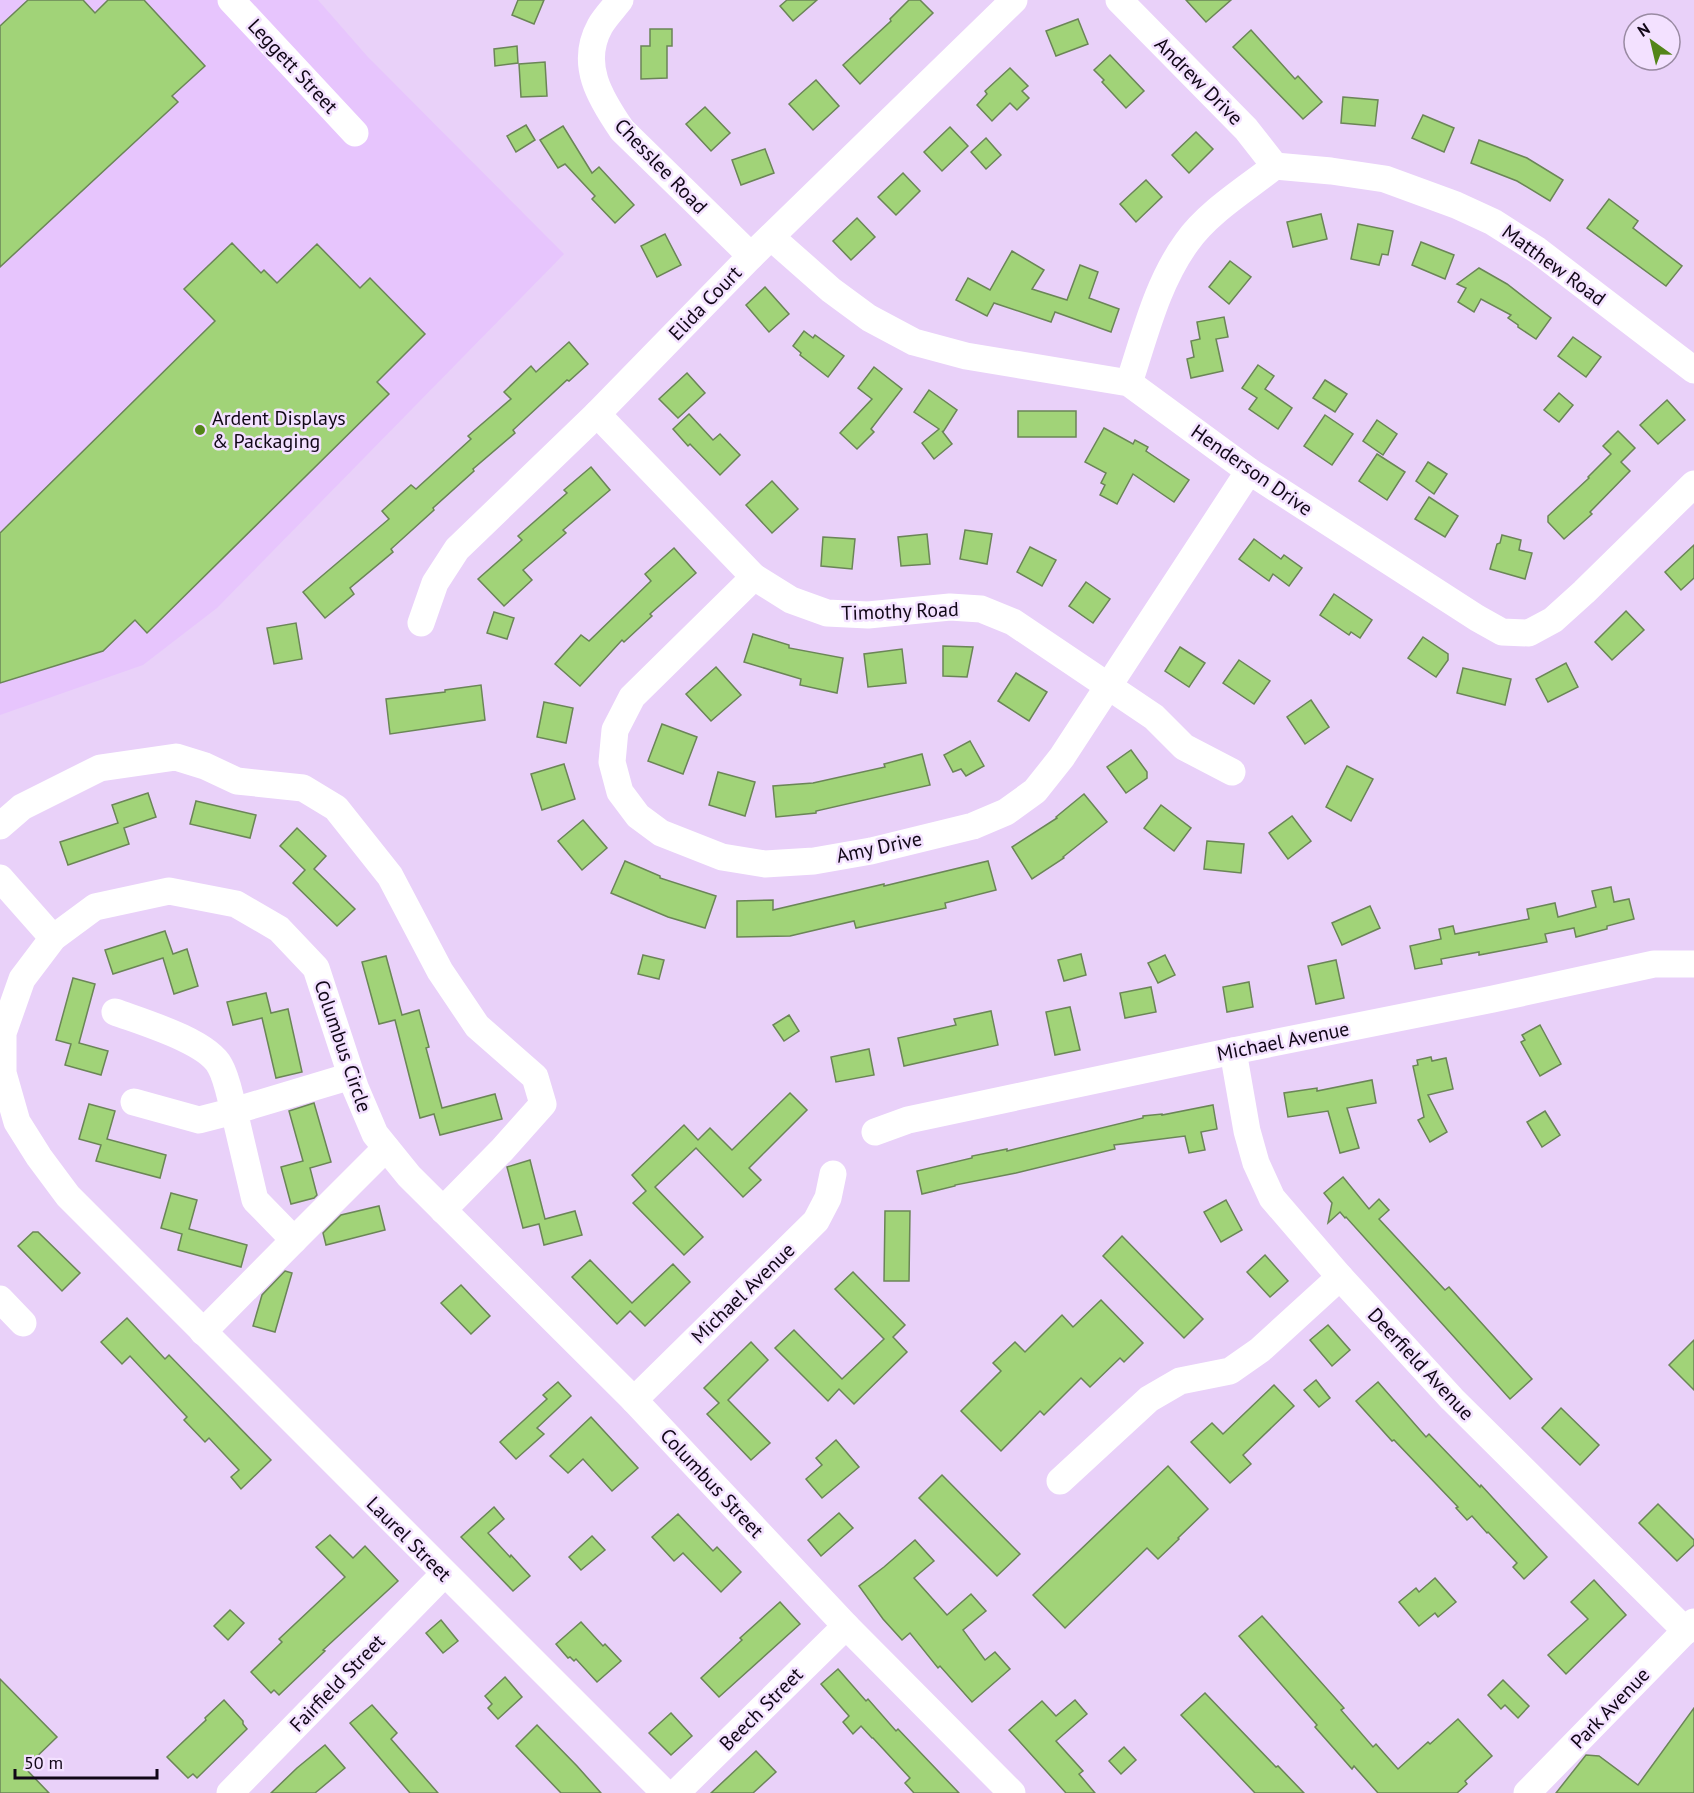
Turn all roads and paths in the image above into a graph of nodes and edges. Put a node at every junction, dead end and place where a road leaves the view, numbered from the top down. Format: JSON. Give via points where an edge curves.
{"nodes":[{"id":1,"x":231,"y":0,"type":"edge"},
{"id":2,"x":620,"y":0,"type":"edge"},
{"id":3,"x":1014,"y":0,"type":"edge"},
{"id":4,"x":1119,"y":0,"type":"edge"},
{"id":5,"x":355,"y":133,"type":"dead end"},
{"id":6,"x":1275,"y":166,"type":"junction"},
{"id":7,"x":771,"y":237,"type":"junction"},
{"id":8,"x":751,"y":256,"type":"junction"},
{"id":9,"x":1694,"y":370,"type":"edge"},
{"id":10,"x":1129,"y":383,"type":"junction"},
{"id":11,"x":597,"y":414,"type":"junction"},
{"id":12,"x":1250,"y":471,"type":"junction"},
{"id":13,"x":1694,"y":484,"type":"edge"},
{"id":14,"x":754,"y":577,"type":"junction"},
{"id":15,"x":421,"y":623,"type":"dead end"},
{"id":16,"x":1108,"y":686,"type":"junction"},
{"id":17,"x":1232,"y":772,"type":"dead end"},
{"id":18,"x":0,"y":826,"type":"edge"},
{"id":19,"x":0,"y":879,"type":"edge"},
{"id":20,"x":53,"y":938,"type":"junction"},
{"id":21,"x":1694,"y":964,"type":"edge"},
{"id":22,"x":115,"y":1012,"type":"dead end"},
{"id":23,"x":1233,"y":1051,"type":"junction"},
{"id":24,"x":351,"y":1076,"type":"junction"},
{"id":25,"x":134,"y":1102,"type":"dead end"},
{"id":26,"x":234,"y":1111,"type":"junction"},
{"id":27,"x":875,"y":1132,"type":"dead end"},
{"id":28,"x":386,"y":1148,"type":"junction"},
{"id":29,"x":833,"y":1174,"type":"dead end"},
{"id":30,"x":409,"y":1176,"type":"joint"},
{"id":31,"x":443,"y":1210,"type":"junction"},
{"id":32,"x":294,"y":1240,"type":"junction"},
{"id":33,"x":1340,"y":1277,"type":"junction"},
{"id":34,"x":154,"y":1284,"type":"joint"},
{"id":35,"x":0,"y":1299,"type":"edge"},
{"id":36,"x":23,"y":1323,"type":"dead end"},
{"id":37,"x":203,"y":1332,"type":"junction"},
{"id":38,"x":634,"y":1400,"type":"junction"},
{"id":39,"x":1060,"y":1481,"type":"dead end"},
{"id":40,"x":444,"y":1574,"type":"junction"},
{"id":41,"x":846,"y":1626,"type":"junction"},
{"id":42,"x":1690,"y":1627,"type":"edge"},
{"id":43,"x":230,"y":1793,"type":"edge"},
{"id":44,"x":665,"y":1793,"type":"edge"},
{"id":45,"x":676,"y":1793,"type":"edge"},
{"id":46,"x":1012,"y":1793,"type":"edge"},
{"id":47,"x":1527,"y":1793,"type":"edge"}],
"edges":[{"from":1,"to":5,"type":"street","name":"Leggett Street"},
{"from":2,"to":8,"type":"street","name":"Chesslee Road","via":[[600,26],[591,54],[594,82],[606,107],[622,130]]},
{"from":3,"to":7,"type":"street","name":"Elida Court"},
{"from":4,"to":6,"type":"street","name":"Andrew Drive","via":[[1246,129]]},
{"from":6,"to":9,"type":"street","name":"Matthew Road","via":[[1385,180],[1493,222],[1538,250]]},
{"from":6,"to":10,"type":"street","via":[[1209,218],[1187,241],[1164,282]]},
{"from":7,"to":8,"type":"street","name":"Elida Court"},
{"from":7,"to":10,"type":"street","name":"Henderson Drive","via":[[869,318],[914,342],[966,356]]},
{"from":8,"to":11,"type":"street","name":"Elida Court"},
{"from":10,"to":12,"type":"street","name":"Henderson Drive"},
{"from":11,"to":14,"type":"street","name":"Timothy Road"},
{"from":11,"to":15,"type":"street","name":"Elida Court","via":[[457,549],[435,583]]},
{"from":12,"to":13,"type":"street","name":"Henderson Drive","via":[[1477,618],[1502,632],[1529,633],[1553,620]]},
{"from":12,"to":16,"type":"street","name":"Amy Drive"},
{"from":14,"to":16,"type":"street","name":"Timothy Road","via":[[790,600],[827,614],[868,615],[950,607],[981,609],[1013,622]]},
{"from":14,"to":16,"type":"street","name":"Amy Drive","via":[[632,697],[615,730],[612,762],[620,792],[638,816],[661,833],[722,857],[765,864],[814,861],[973,826],[1006,812],[1035,791]]},
{"from":16,"to":17,"type":"street","name":"Timothy Road","via":[[1154,717],[1184,747]]},
{"from":18,"to":31,"type":"street","via":[[22,807],[99,768],[176,757],[237,781],[303,788],[336,808],[390,876],[440,971],[477,1026],[535,1077],[543,1104]]},
{"from":19,"to":20,"type":"street"},
{"from":20,"to":24,"type":"street","name":"Columbus Circle","via":[[95,907],[169,891],[236,903],[279,929],[316,968]]},
{"from":20,"to":34,"type":"street","name":"Columbus Circle","via":[[22,979],[3,1033],[3,1073],[14,1112],[39,1158],[68,1196]]},
{"from":21,"to":23,"type":"street","name":"Michael Avenue","via":[[1654,964]]},
{"from":22,"to":26,"type":"street","via":[[201,1047],[220,1065]]},
{"from":23,"to":27,"type":"street","name":"Michael Avenue","via":[[908,1120]]},
{"from":23,"to":33,"type":"street","name":"Deerfield Avenue","via":[[1247,1131],[1272,1198]]},
{"from":24,"to":26,"type":"street"},
{"from":24,"to":28,"type":"street","name":"Columbus Circle","via":[[375,1134]]},
{"from":25,"to":26,"type":"street","via":[[199,1120]]},
{"from":26,"to":32,"type":"street","via":[[255,1200]]},
{"from":28,"to":30,"type":"street","name":"Columbus Circle"},
{"from":28,"to":32,"type":"street"},
{"from":29,"to":38,"type":"street","name":"Michael Avenue","via":[[828,1198],[816,1221]]},
{"from":30,"to":31,"type":"street","name":"Columbus Street"},
{"from":31,"to":38,"type":"street","name":"Columbus Street"},
{"from":32,"to":37,"type":"street"},
{"from":33,"to":39,"type":"street","via":[[1260,1350],[1230,1371],[1180,1382],[1149,1398]]},
{"from":33,"to":42,"type":"street","name":"Deerfield Avenue","via":[[1452,1399]]},
{"from":34,"to":37,"type":"street","name":"Laurel Street"},
{"from":35,"to":36,"type":"street"},
{"from":37,"to":40,"type":"street","name":"Laurel Street"},
{"from":38,"to":41,"type":"street","name":"Columbus Street"},
{"from":40,"to":43,"type":"street","name":"Fairfield Street"},
{"from":40,"to":44,"type":"street","name":"Laurel Street"},
{"from":41,"to":45,"type":"street","name":"Beech Street"},
{"from":41,"to":46,"type":"street","name":"Columbus Street"},
{"from":42,"to":47,"type":"street","name":"Park Avenue"}]}
